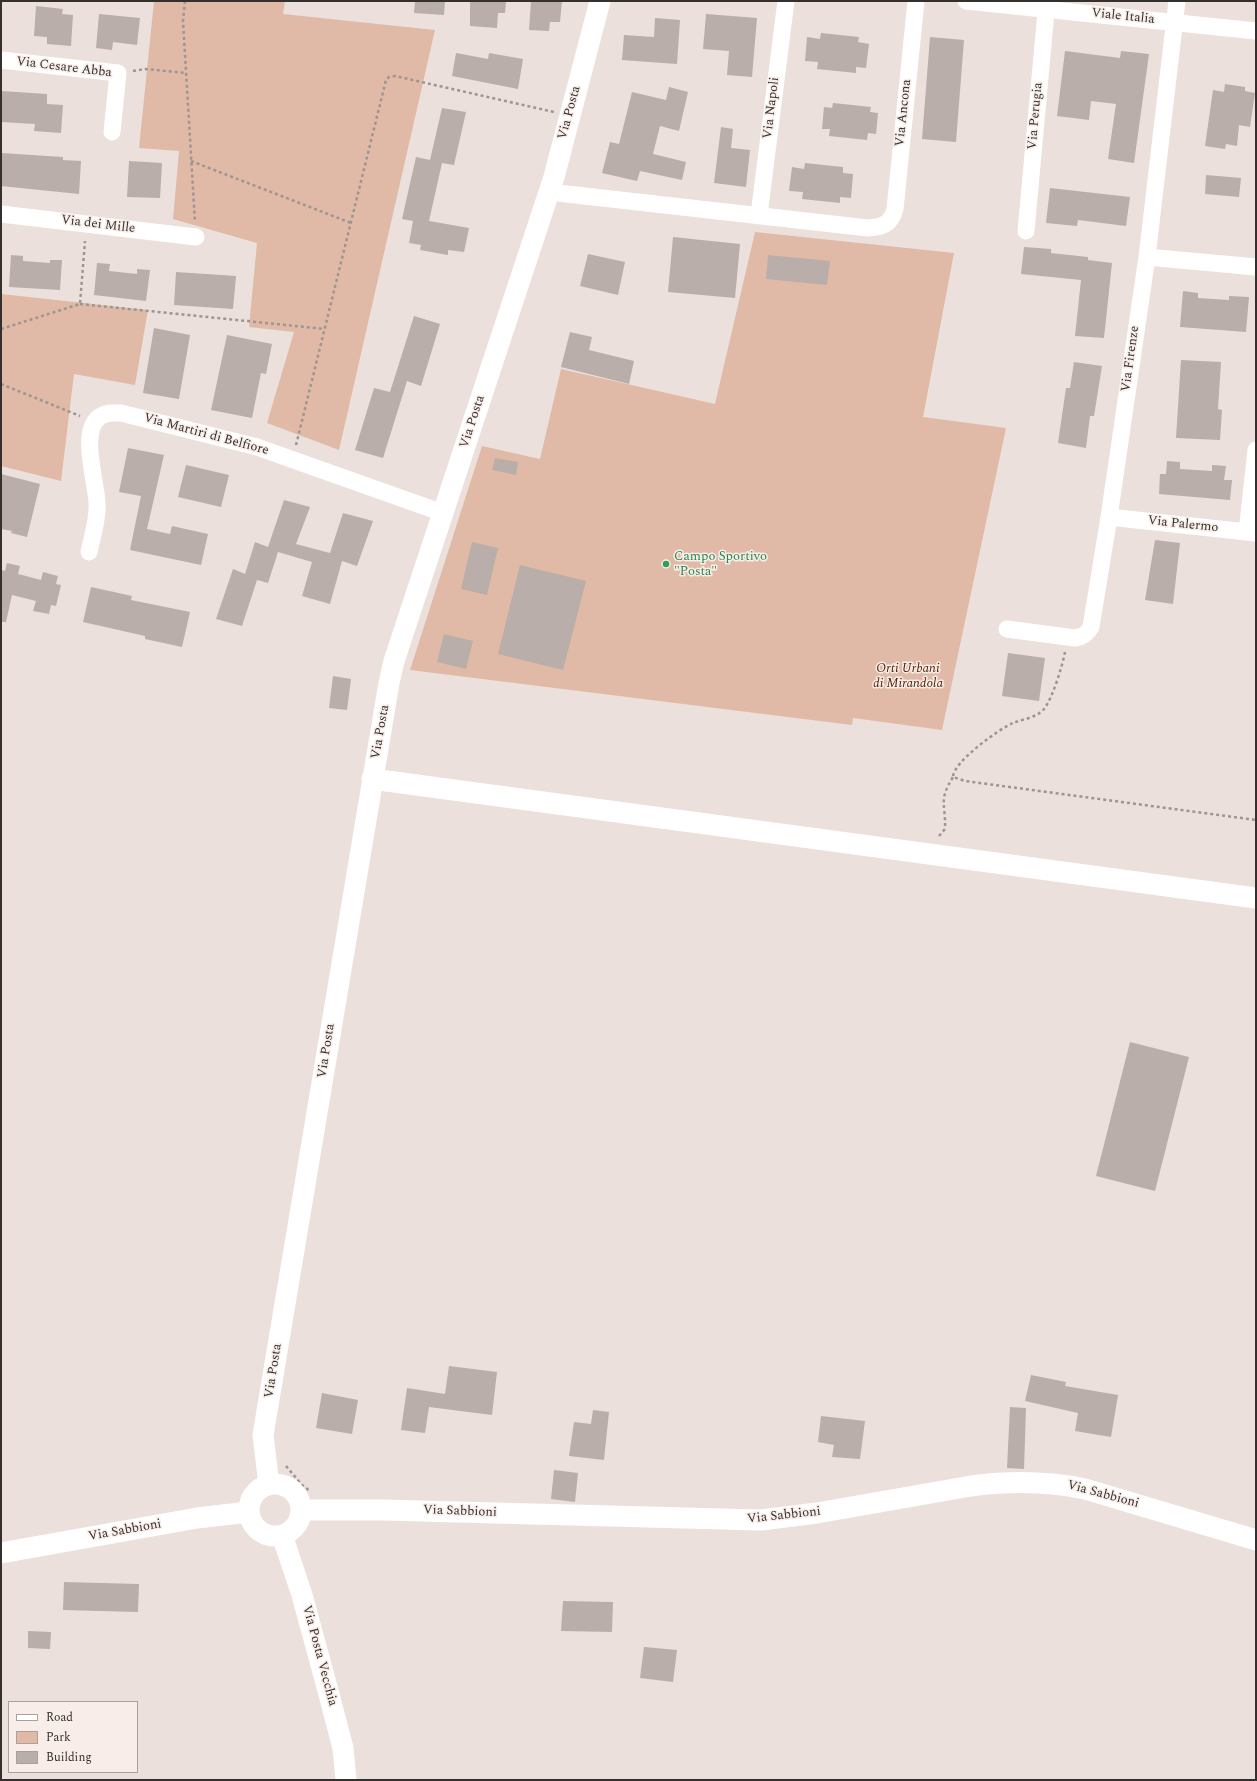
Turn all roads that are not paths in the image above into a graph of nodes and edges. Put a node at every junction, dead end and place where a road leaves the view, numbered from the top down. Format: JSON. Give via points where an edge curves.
{"nodes":[{"id":1,"x":600,"y":1,"type":"edge"},
{"id":2,"x":786,"y":1,"type":"edge"},
{"id":3,"x":916,"y":1,"type":"edge"},
{"id":4,"x":966,"y":1,"type":"edge"},
{"id":5,"x":1177,"y":1,"type":"edge"},
{"id":6,"x":1046,"y":5,"type":"edge"},
{"id":7,"x":1175,"y":23,"type":"junction"},
{"id":8,"x":1256,"y":31,"type":"edge"},
{"id":9,"x":1,"y":60,"type":"edge"},
{"id":10,"x":112,"y":132,"type":"dead end"},
{"id":11,"x":549,"y":192,"type":"junction"},
{"id":12,"x":1,"y":214,"type":"edge"},
{"id":13,"x":758,"y":215,"type":"junction"},
{"id":14,"x":1026,"y":231,"type":"dead end"},
{"id":15,"x":196,"y":237,"type":"road end"},
{"id":16,"x":1147,"y":257,"type":"junction"},
{"id":17,"x":1256,"y":267,"type":"edge"},
{"id":18,"x":1256,"y":450,"type":"edge"},
{"id":19,"x":443,"y":513,"type":"junction"},
{"id":20,"x":1109,"y":517,"type":"junction"},
{"id":21,"x":1251,"y":533,"type":"edge"},
{"id":22,"x":89,"y":552,"type":"dead end"},
{"id":23,"x":1007,"y":629,"type":"dead end"},
{"id":24,"x":372,"y":778,"type":"junction"},
{"id":25,"x":1256,"y":898,"type":"edge"},
{"id":26,"x":269,"y":1485,"type":"junction"},
{"id":27,"x":301,"y":1510,"type":"junction"},
{"id":28,"x":250,"y":1512,"type":"junction"},
{"id":29,"x":282,"y":1535,"type":"junction"},
{"id":30,"x":1256,"y":1540,"type":"edge"},
{"id":31,"x":1,"y":1553,"type":"edge"},
{"id":32,"x":346,"y":1780,"type":"edge"}],
"edges":[{"from":1,"to":11,"type":"street","name":"Via Posta"},
{"from":2,"to":13,"type":"street","name":"Via Napoli"},
{"from":3,"to":13,"type":"street","name":"Via Ancona","via":[[895,209],[891,219],[887,224],[868,228]]},
{"from":4,"to":6,"type":"street","name":"Viale Italia"},
{"from":5,"to":7,"type":"street","name":"Via Firenze"},
{"from":6,"to":7,"type":"street","name":"Viale Italia"},
{"from":6,"to":14,"type":"street","name":"Via Perugia"},
{"from":7,"to":8,"type":"street","name":"Viale Italia"},
{"from":7,"to":16,"type":"street","name":"Via Firenze"},
{"from":9,"to":10,"type":"street","name":"Via Cesare Abba","via":[[118,73]]},
{"from":11,"to":13,"type":"street"},
{"from":11,"to":19,"type":"street","name":"Via Posta"},
{"from":12,"to":15,"type":"street","name":"Via dei Mille"},
{"from":16,"to":17,"type":"street"},
{"from":16,"to":20,"type":"street","name":"Via Firenze"},
{"from":18,"to":21,"type":"street"},
{"from":19,"to":22,"type":"street","name":"Via Martiri di Belfiore","via":[[257,446],[122,413],[109,413],[101,415],[94,422],[90,435],[98,505]]},
{"from":19,"to":24,"type":"street","name":"Via Posta","via":[[394,661]]},
{"from":20,"to":21,"type":"street","name":"Via Palermo"},
{"from":20,"to":23,"type":"street","name":"Via Firenze","via":[[1091,627],[1087,633],[1081,637],[1066,637]]},
{"from":24,"to":25,"type":"street"},
{"from":24,"to":26,"type":"street","name":"Via Posta","via":[[263,1435]]},
{"from":26,"to":27,"type":"street","via":[[279,1484],[288,1487],[300,1501]]},
{"from":26,"to":28,"type":"street","via":[[255,1494],[250,1503]]},
{"from":27,"to":29,"type":"street","via":[[296,1526]]},
{"from":27,"to":30,"type":"street","name":"Via Sabbioni","via":[[761,1520],[971,1486],[1042,1482],[1085,1489]]},
{"from":28,"to":29,"type":"street","via":[[252,1520],[260,1530],[273,1536]]},
{"from":28,"to":31,"type":"street","name":"Via Sabbioni","via":[[197,1518]]},
{"from":29,"to":32,"type":"street","name":"Via Posta Vecchia","via":[[302,1595],[343,1748]]}]}
